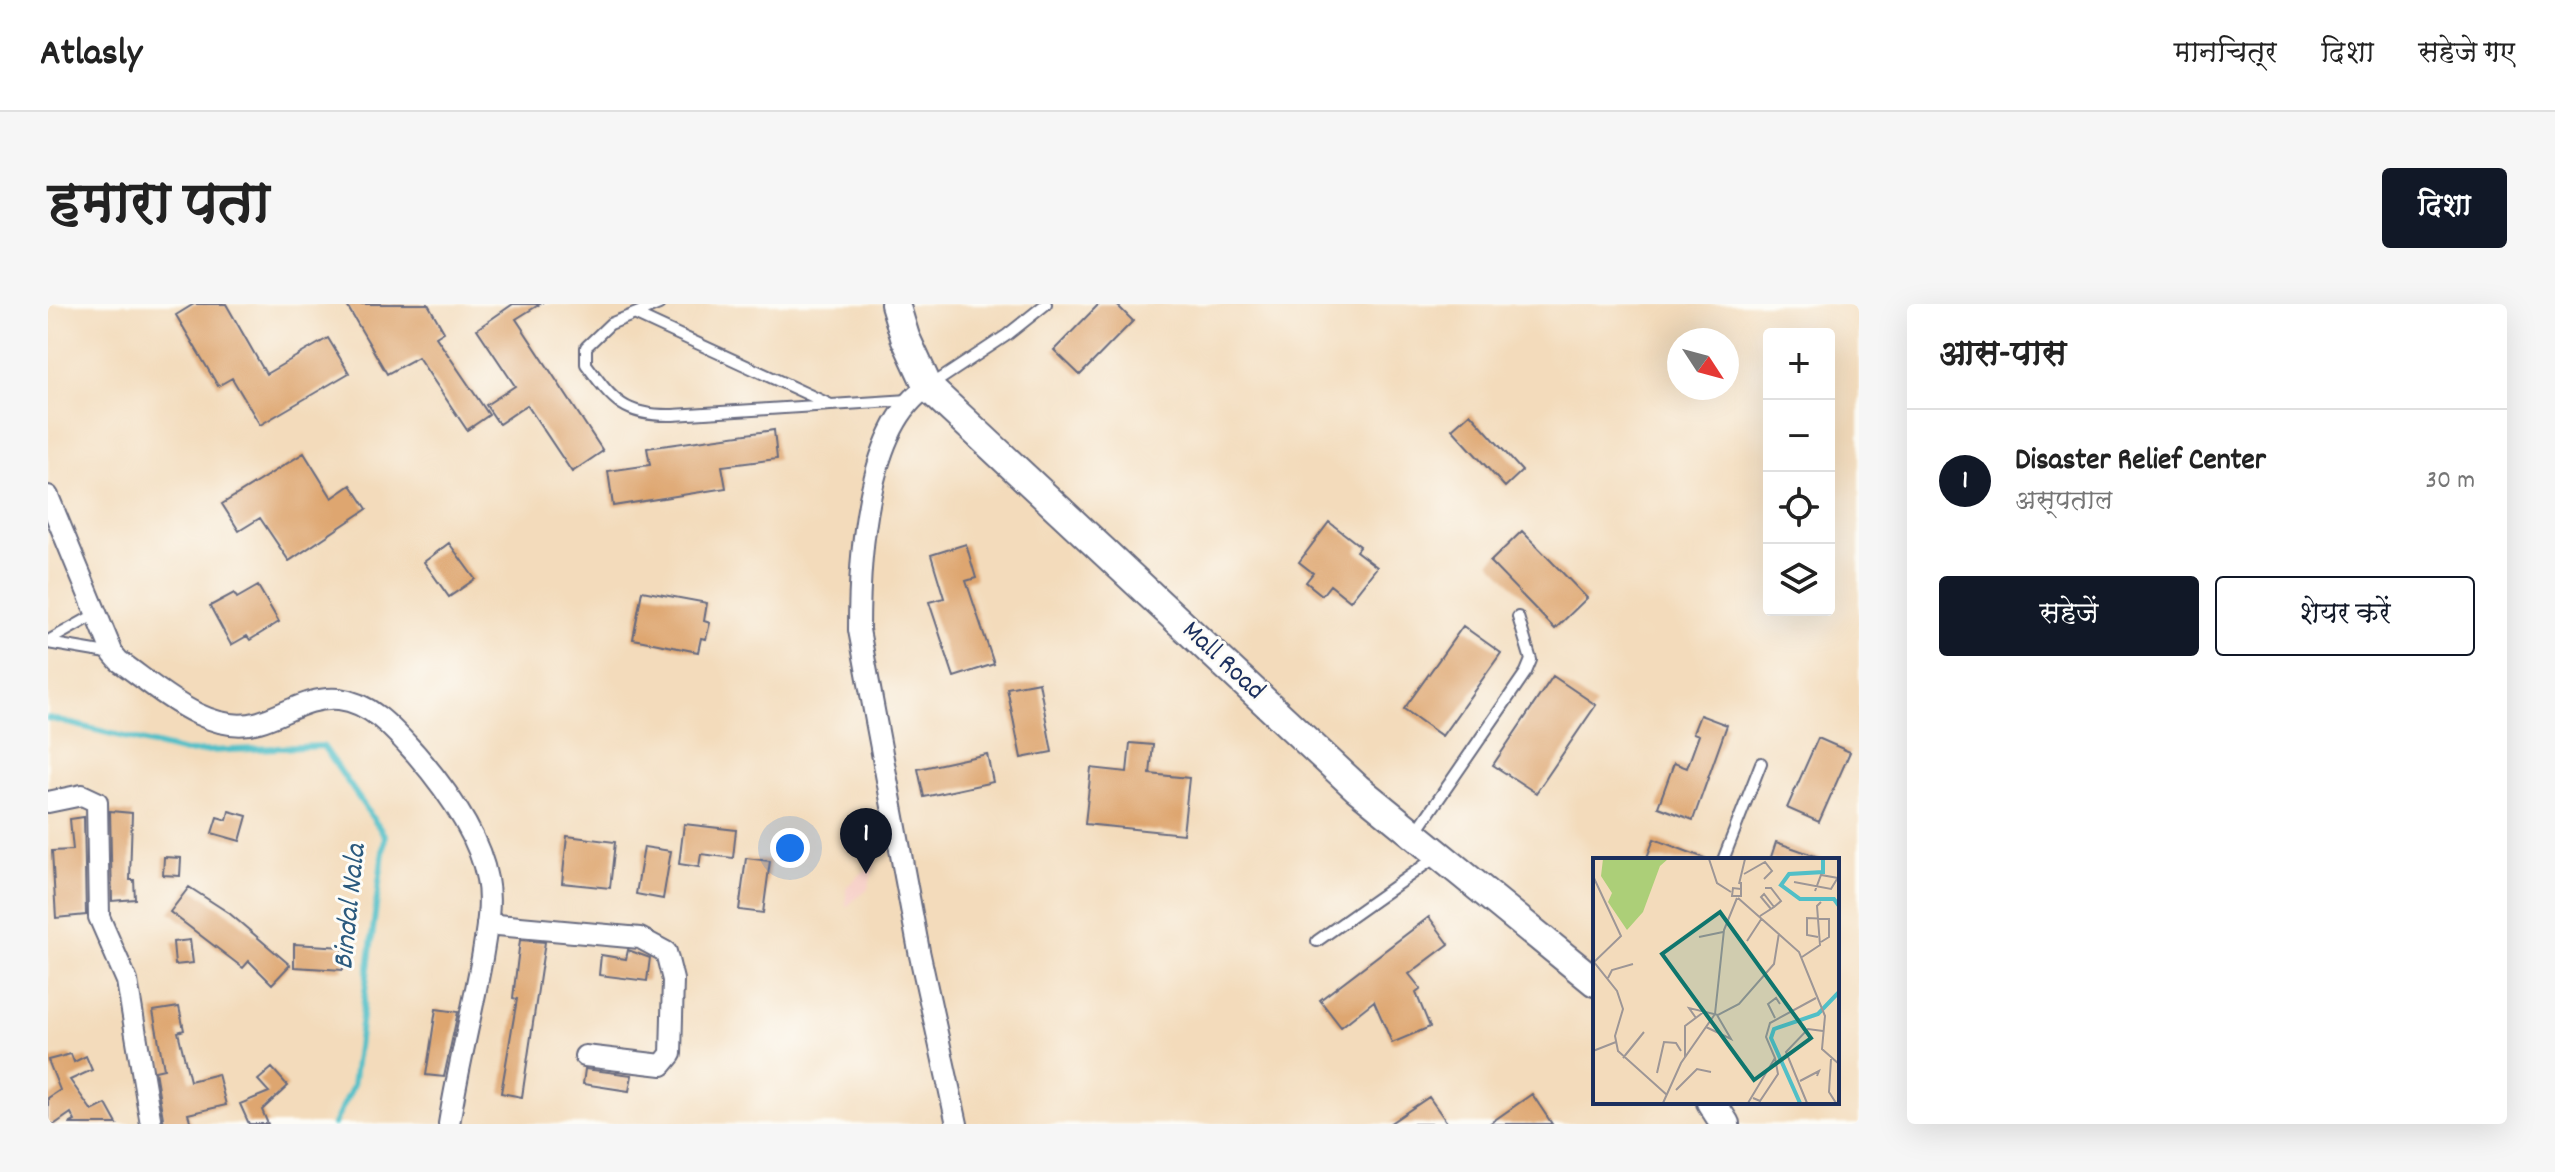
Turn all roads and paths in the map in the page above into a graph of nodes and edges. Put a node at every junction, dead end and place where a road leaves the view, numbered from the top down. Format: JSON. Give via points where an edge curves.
{"nodes":[{"id":1,"x":659,"y":304,"type":"edge"},
{"id":2,"x":895,"y":304,"type":"edge"},
{"id":3,"x":1046,"y":304,"type":"edge"},
{"id":4,"x":1030,"y":310,"type":"edge"},
{"id":5,"x":634,"y":314,"type":"junction"},
{"id":6,"x":918,"y":394,"type":"junction"},
{"id":7,"x":830,"y":405,"type":"junction"},
{"id":8,"x":48,"y":496,"type":"edge"},
{"id":9,"x":96,"y":614,"type":"junction"},
{"id":10,"x":1518,"y":617,"type":"dead end"},
{"id":11,"x":48,"y":642,"type":"edge"},
{"id":12,"x":113,"y":654,"type":"junction"},
{"id":13,"x":1761,"y":763,"type":"dead end"},
{"id":14,"x":48,"y":802,"type":"edge"},
{"id":15,"x":1415,"y":834,"type":"junction"},
{"id":16,"x":1439,"y":854,"type":"junction"},
{"id":17,"x":1724,"y":858,"type":"edge"},
{"id":18,"x":487,"y":924,"type":"junction"},
{"id":19,"x":1317,"y":941,"type":"dead end"},
{"id":20,"x":1593,"y":980,"type":"edge"},
{"id":21,"x":585,"y":1056,"type":"dead end"},
{"id":22,"x":1712,"y":1104,"type":"edge"},
{"id":23,"x":151,"y":1124,"type":"edge"},
{"id":24,"x":449,"y":1124,"type":"edge"},
{"id":25,"x":957,"y":1124,"type":"edge"},
{"id":26,"x":1725,"y":1124,"type":"edge"}],
"edges":[{"from":1,"to":5,"type":"lane"},
{"from":2,"to":6,"type":"street","name":"Mall Road"},
{"from":3,"to":4,"type":"lane"},
{"from":4,"to":6,"type":"lane","via":[[1007,335]]},
{"from":5,"to":7,"type":"lane"},
{"from":5,"to":7,"type":"lane","via":[[610,324],[586,347],[586,364],[627,410],[643,416]]},
{"from":6,"to":7,"type":"lane"},
{"from":6,"to":15,"type":"street","name":"Mall Road","via":[[1357,788]]},
{"from":6,"to":25,"type":"street","via":[[895,421],[871,494],[859,630]]},
{"from":8,"to":9,"type":"street"},
{"from":9,"to":11,"type":"lane"},
{"from":9,"to":12,"type":"street"},
{"from":10,"to":15,"type":"lane","via":[[1531,660],[1526,672]]},
{"from":11,"to":12,"type":"lane"},
{"from":12,"to":18,"type":"street","via":[[198,714],[224,723],[257,723],[316,699],[341,699],[391,726],[439,781],[477,846],[488,881]]},
{"from":13,"to":17,"type":"lane"},
{"from":14,"to":23,"type":"street","via":[[82,795],[97,802],[99,917],[127,981]]},
{"from":15,"to":16,"type":"street","name":"Mall Road"},
{"from":16,"to":19,"type":"lane"},
{"from":16,"to":20,"type":"street","name":"Mall Road"},
{"from":18,"to":21,"type":"street","via":[[640,938],[666,952],[673,980],[667,1062]]},
{"from":18,"to":24,"type":"street"},
{"from":22,"to":26,"type":"street"}]}
